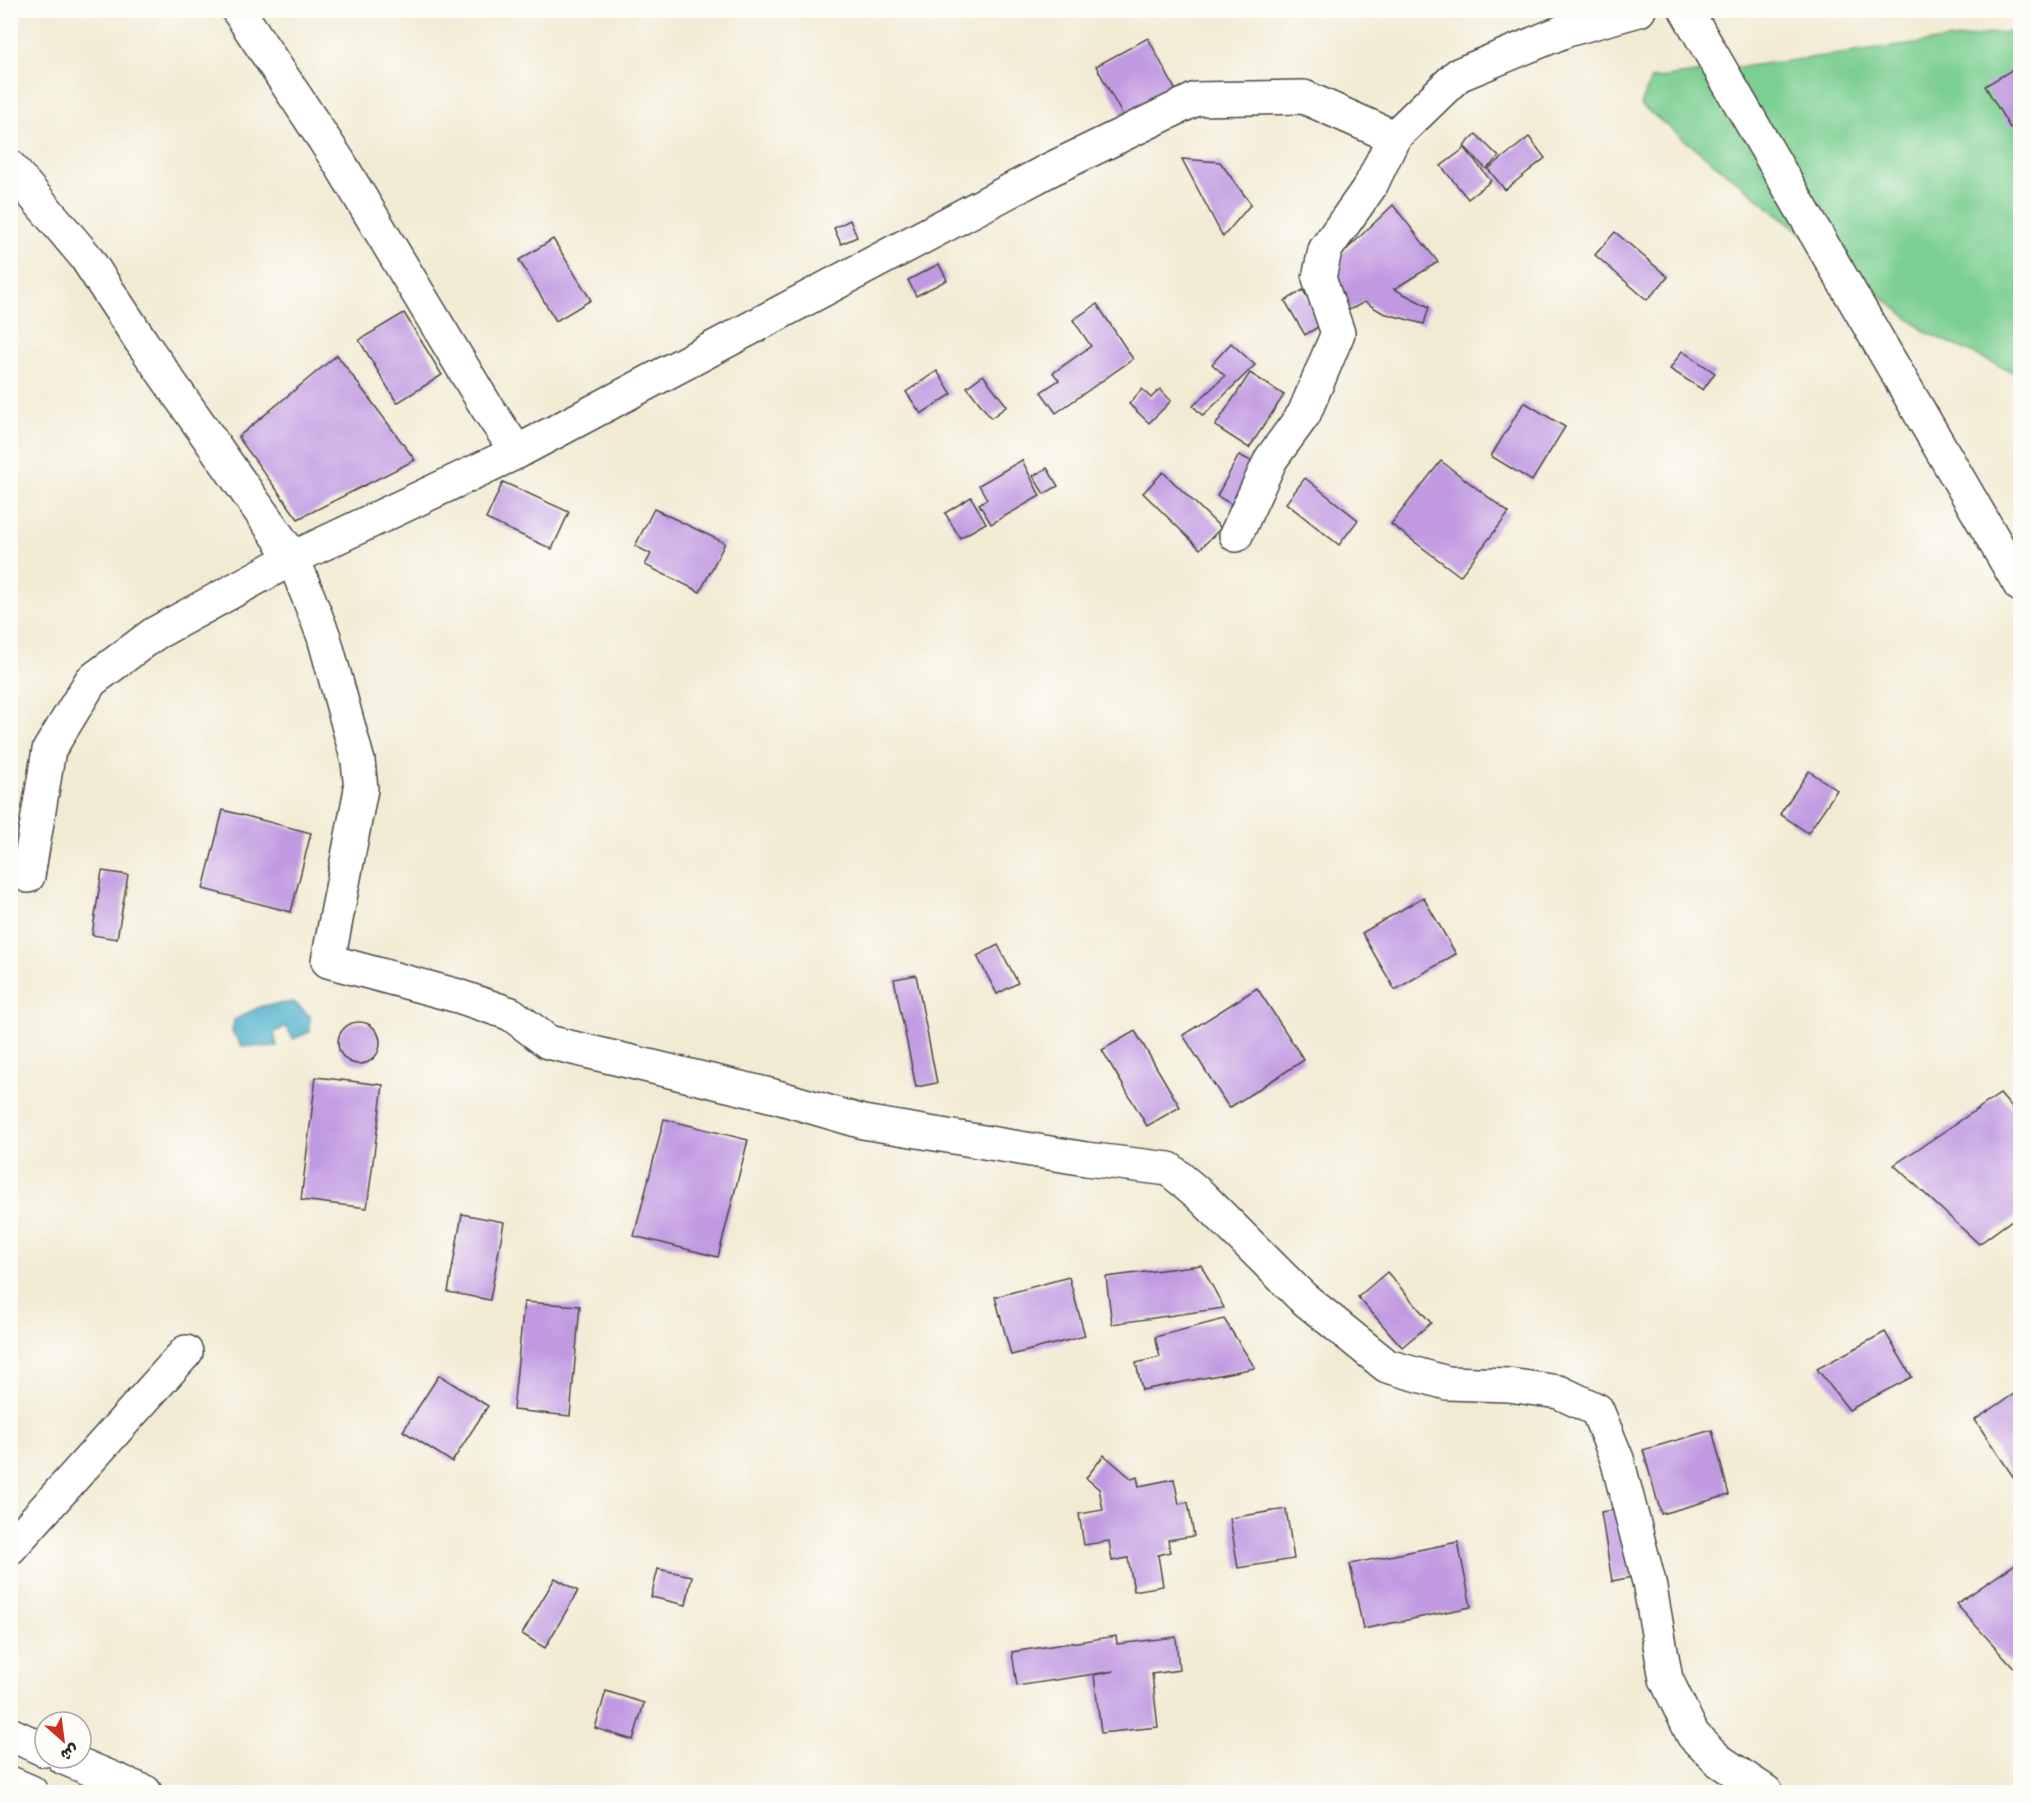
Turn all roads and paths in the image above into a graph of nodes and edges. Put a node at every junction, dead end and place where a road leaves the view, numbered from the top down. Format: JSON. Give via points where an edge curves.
{"nodes":[{"id":1,"x":238,"y":10,"type":"edge"},
{"id":2,"x":1639,"y":10,"type":"edge"},
{"id":3,"x":1686,"y":10,"type":"edge"},
{"id":4,"x":1394,"y":137,"type":"junction"},
{"id":5,"x":10,"y":167,"type":"edge"},
{"id":6,"x":516,"y":452,"type":"junction"},
{"id":7,"x":1236,"y":535,"type":"dead end"},
{"id":8,"x":293,"y":558,"type":"junction"},
{"id":9,"x":2020,"y":585,"type":"edge"},
{"id":10,"x":28,"y":876,"type":"dead end"},
{"id":11,"x":186,"y":1352,"type":"dead end"},
{"id":12,"x":10,"y":1548,"type":"edge"},
{"id":13,"x":10,"y":1734,"type":"edge"},
{"id":14,"x":33,"y":1745,"type":"edge"},
{"id":15,"x":93,"y":1770,"type":"edge"},
{"id":16,"x":145,"y":1792,"type":"edge"},
{"id":17,"x":1766,"y":1792,"type":"edge"}],
"edges":[{"from":1,"to":6,"type":"street","via":[[339,162]]},
{"from":2,"to":4,"type":"street","via":[[1567,30],[1458,75]]},
{"from":3,"to":9,"type":"street"},
{"from":4,"to":6,"type":"street","via":[[1304,97],[1196,99],[1018,186]]},
{"from":4,"to":7,"type":"street","via":[[1371,185],[1325,250],[1319,278],[1338,333],[1304,414],[1271,459]]},
{"from":5,"to":8,"type":"street","via":[[85,255]]},
{"from":6,"to":8,"type":"street"},
{"from":8,"to":10,"type":"street","via":[[154,634],[91,681],[50,750]]},
{"from":8,"to":17,"type":"street","via":[[324,637],[358,761],[361,789],[328,961],[511,1014],[548,1042],[774,1096],[863,1122],[1169,1169],[1302,1297],[1387,1366],[1447,1383],[1559,1392],[1597,1410],[1617,1459],[1645,1567],[1666,1679],[1693,1735],[1718,1760]]},
{"from":11,"to":12,"type":"street"},
{"from":13,"to":14,"type":"street"},
{"from":15,"to":16,"type":"street"}]}
